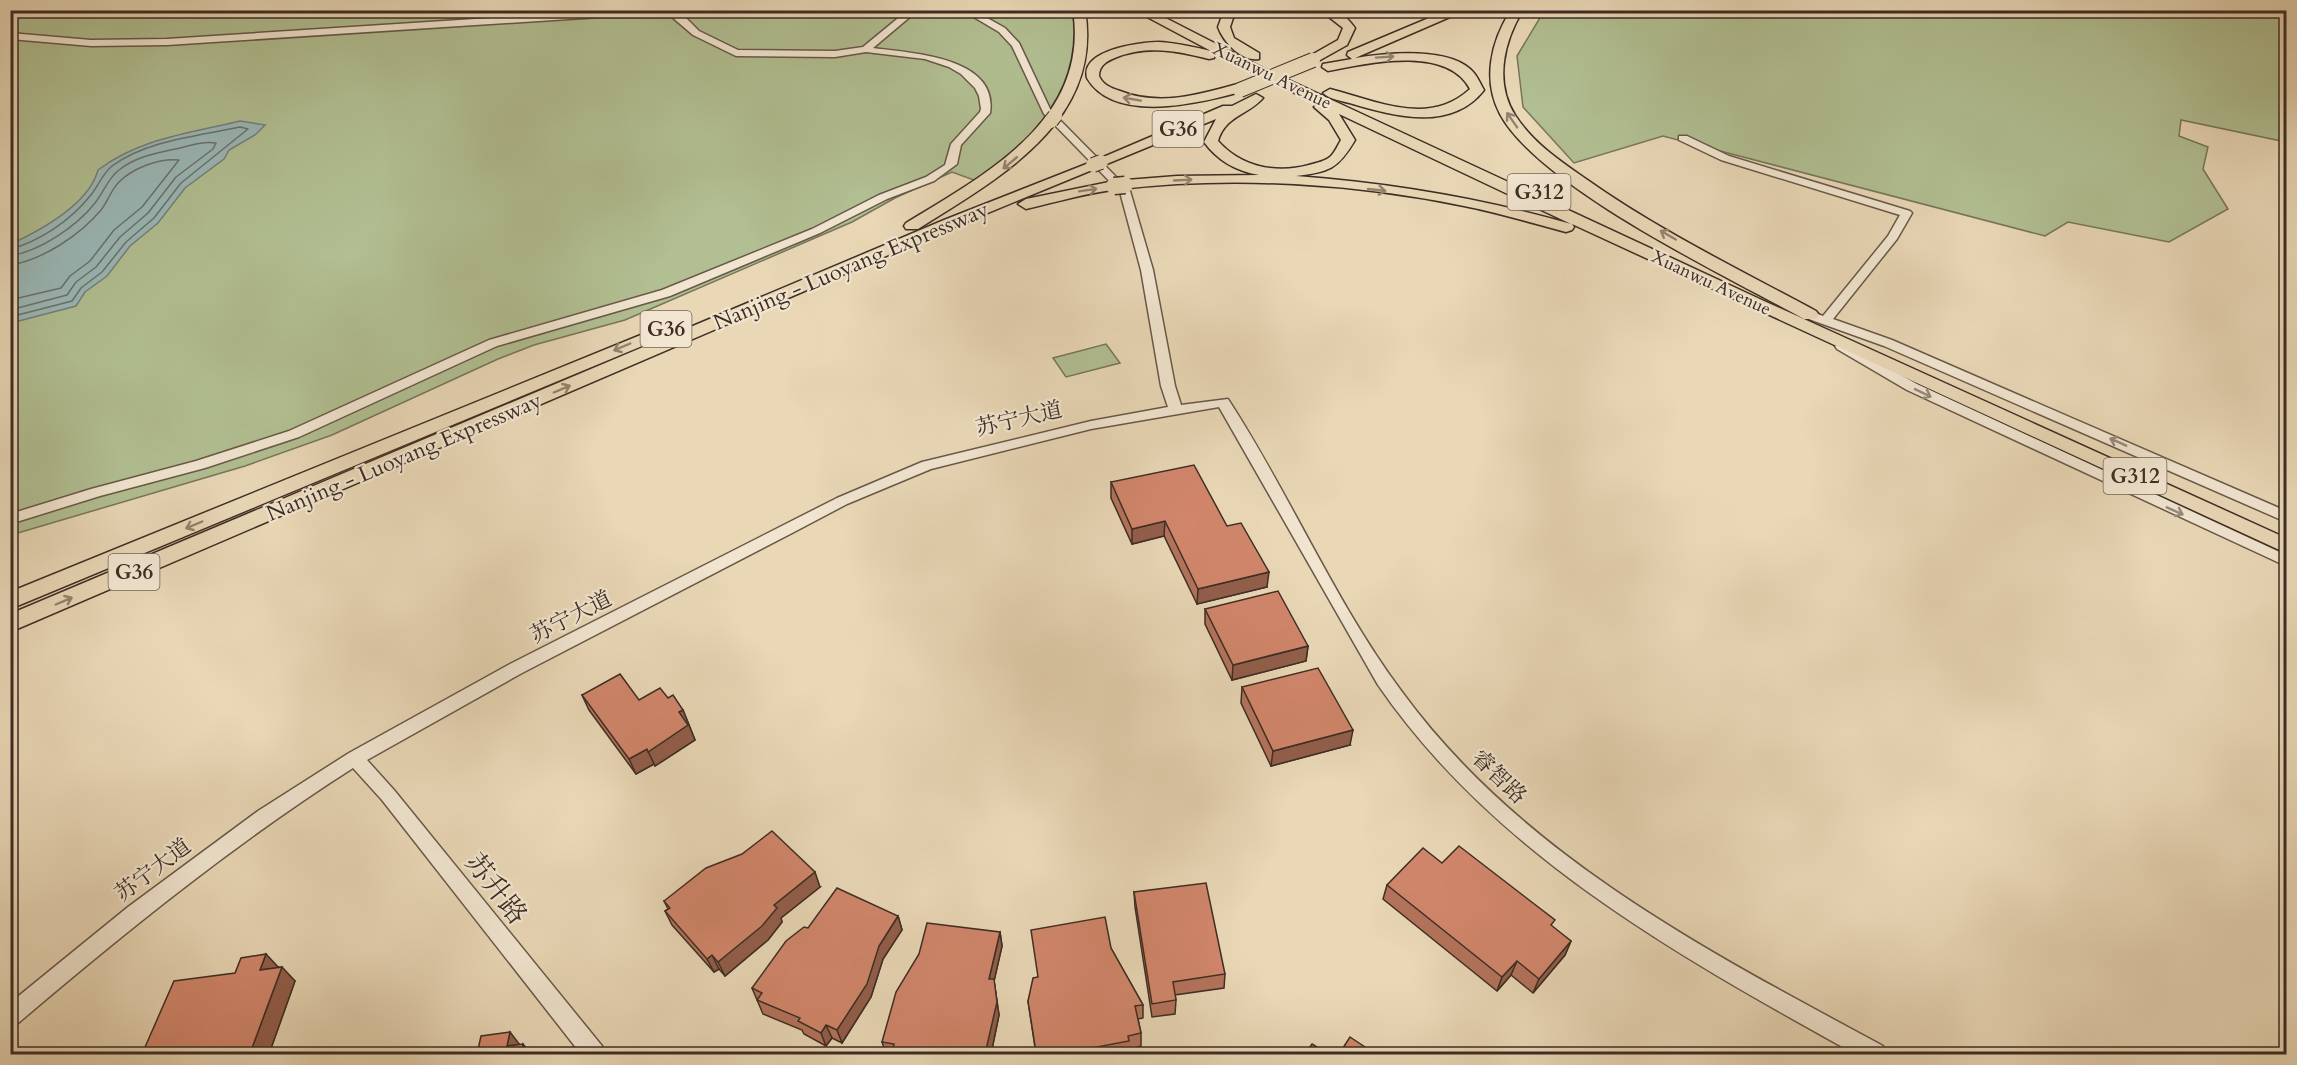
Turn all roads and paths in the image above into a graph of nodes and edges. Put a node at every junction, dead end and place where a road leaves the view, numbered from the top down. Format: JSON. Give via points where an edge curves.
{"nodes":[{"id":1,"x":914,"y":10,"type":"edge"},
{"id":2,"x":966,"y":10,"type":"edge"},
{"id":3,"x":1079,"y":10,"type":"edge"},
{"id":4,"x":1140,"y":10,"type":"edge"},
{"id":5,"x":1158,"y":10,"type":"edge"},
{"id":6,"x":1238,"y":10,"type":"edge"},
{"id":7,"x":1326,"y":10,"type":"edge"},
{"id":8,"x":1434,"y":10,"type":"edge"},
{"id":9,"x":1460,"y":10,"type":"edge"},
{"id":10,"x":1518,"y":10,"type":"edge"},
{"id":11,"x":10,"y":36,"type":"edge"},
{"id":12,"x":866,"y":49,"type":"junction"},
{"id":13,"x":1313,"y":60,"type":"junction"},
{"id":14,"x":1270,"y":66,"type":"junction"},
{"id":15,"x":1328,"y":67,"type":"junction"},
{"id":16,"x":1285,"y":84,"type":"junction"},
{"id":17,"x":1239,"y":89,"type":"junction"},
{"id":18,"x":1256,"y":91,"type":"junction"},
{"id":19,"x":1326,"y":92,"type":"junction"},
{"id":20,"x":1683,"y":138,"type":"dead end"},
{"id":21,"x":1092,"y":159,"type":"junction"},
{"id":22,"x":950,"y":223,"type":"junction"},
{"id":23,"x":912,"y":226,"type":"junction"},
{"id":24,"x":1658,"y":258,"type":"junction"},
{"id":25,"x":1818,"y":322,"type":"junction"},
{"id":26,"x":1223,"y":402,"type":"joint"},
{"id":27,"x":1175,"y":409,"type":"junction"},
{"id":28,"x":2286,"y":517,"type":"edge"},
{"id":29,"x":10,"y":519,"type":"edge"},
{"id":30,"x":2286,"y":532,"type":"edge"},
{"id":31,"x":2286,"y":546,"type":"edge"},
{"id":32,"x":2286,"y":561,"type":"edge"},
{"id":33,"x":10,"y":601,"type":"edge"},
{"id":34,"x":10,"y":624,"type":"edge"},
{"id":35,"x":355,"y":758,"type":"junction"},
{"id":36,"x":10,"y":1017,"type":"edge"},
{"id":37,"x":594,"y":1054,"type":"edge"},
{"id":38,"x":1875,"y":1054,"type":"edge"}],
"edges":[{"from":1,"to":12,"type":"street"},
{"from":2,"to":27,"type":"street","via":[[1002,30],[1016,45],[1047,112],[1125,191],[1147,270]]},
{"from":3,"to":23,"type":"highway","one_way":true,"via":[[1082,40],[1077,68],[1053,118],[1033,144],[1003,169]]},
{"from":4,"to":16,"type":"highway","name":"Xuanwu Avenue","number":"G312"},
{"from":5,"to":14,"type":"highway","name":"Xuanwu Avenue","number":"G312"},
{"from":6,"to":14,"type":"highway","via":[[1228,16],[1224,27],[1230,40]]},
{"from":7,"to":13,"type":"highway","via":[[1349,28],[1343,42]]},
{"from":8,"to":13,"type":"highway","name":"Nanjing - Luoyang Expressway","number":"G36"},
{"from":9,"to":15,"type":"highway","name":"Nanjing - Luoyang Expressway","number":"G36"},
{"from":25,"to":10,"type":"highway","one_way":true,"via":[[1564,172],[1525,137],[1508,116],[1495,79],[1500,48]]},
{"from":11,"to":12,"type":"street","via":[[91,43],[167,42],[661,13],[679,16],[696,33],[736,53],[835,54]]},
{"from":12,"to":29,"type":"street","via":[[950,62],[981,88],[985,113],[956,144],[949,167],[930,179],[666,293],[493,343],[294,434]]},
{"from":13,"to":18,"type":"highway","name":"Nanjing - Luoyang Expressway","number":"G36","bridge":true},
{"from":14,"to":19,"type":"highway","name":"Xuanwu Avenue","number":"G312"},
{"from":15,"to":18,"type":"highway","name":"Nanjing - Luoyang Expressway","number":"G36"},
{"from":15,"to":19,"type":"highway","one_way":true,"via":[[1374,58],[1424,58],[1465,72],[1477,90],[1461,105],[1419,113],[1394,111]]},
{"from":17,"to":16,"type":"highway","one_way":true,"via":[[1190,101],[1141,100],[1101,88],[1093,80],[1092,72],[1105,57],[1152,45],[1196,51]]},
{"from":16,"to":18,"type":"highway","via":[[1334,117],[1343,129],[1348,140],[1336,160],[1309,170],[1283,172],[1248,168],[1222,156],[1211,141],[1213,130]]},
{"from":16,"to":24,"type":"highway","name":"Xuanwu Avenue","number":"G312"},
{"from":17,"to":18,"type":"highway","bridge":true},
{"from":17,"to":21,"type":"highway","name":"Nanjing - Luoyang Expressway","number":"G36"},
{"from":18,"to":21,"type":"highway","name":"Nanjing - Luoyang Expressway","number":"G36"},
{"from":19,"to":25,"type":"highway","name":"Xuanwu Avenue","number":"G312"},
{"from":20,"to":25,"type":"street","via":[[1725,158],[1906,213],[1893,237]]},
{"from":21,"to":22,"type":"highway","name":"Nanjing - Luoyang Expressway","number":"G36"},
{"from":21,"to":23,"type":"highway","name":"Nanjing - Luoyang Expressway","number":"G36"},
{"from":22,"to":24,"type":"highway","one_way":true,"via":[[1086,190],[1202,178],[1322,184],[1478,205],[1544,220]]},
{"from":34,"to":22,"type":"highway","name":"Nanjing - Luoyang Expressway","number":"G36","one_way":true},
{"from":23,"to":33,"type":"highway","name":"Nanjing - Luoyang Expressway","number":"G36","one_way":true},
{"from":24,"to":25,"type":"highway","name":"Xuanwu Avenue","number":"G312"},
{"from":28,"to":25,"type":"street","one_way":true,"via":[[1899,347]]},
{"from":25,"to":30,"type":"highway","name":"Xuanwu Avenue","number":"G312"},
{"from":25,"to":31,"type":"highway","name":"Xuanwu Avenue","number":"G312","via":[[1983,406]]},
{"from":25,"to":32,"type":"street","one_way":true,"via":[[1912,387]]},
{"from":26,"to":27,"type":"street","name":"苏宁大道"},
{"from":26,"to":38,"type":"street","name":"睿智路","via":[[1367,655],[1407,712],[1490,804],[1576,876],[1661,933]]},
{"from":27,"to":35,"type":"street","name":"苏宁大道","via":[[993,448],[927,465],[893,479],[789,528]]},
{"from":35,"to":36,"type":"street","name":"苏宁大道","via":[[200,862]]},
{"from":35,"to":37,"type":"street","name":"苏升路"}]}
